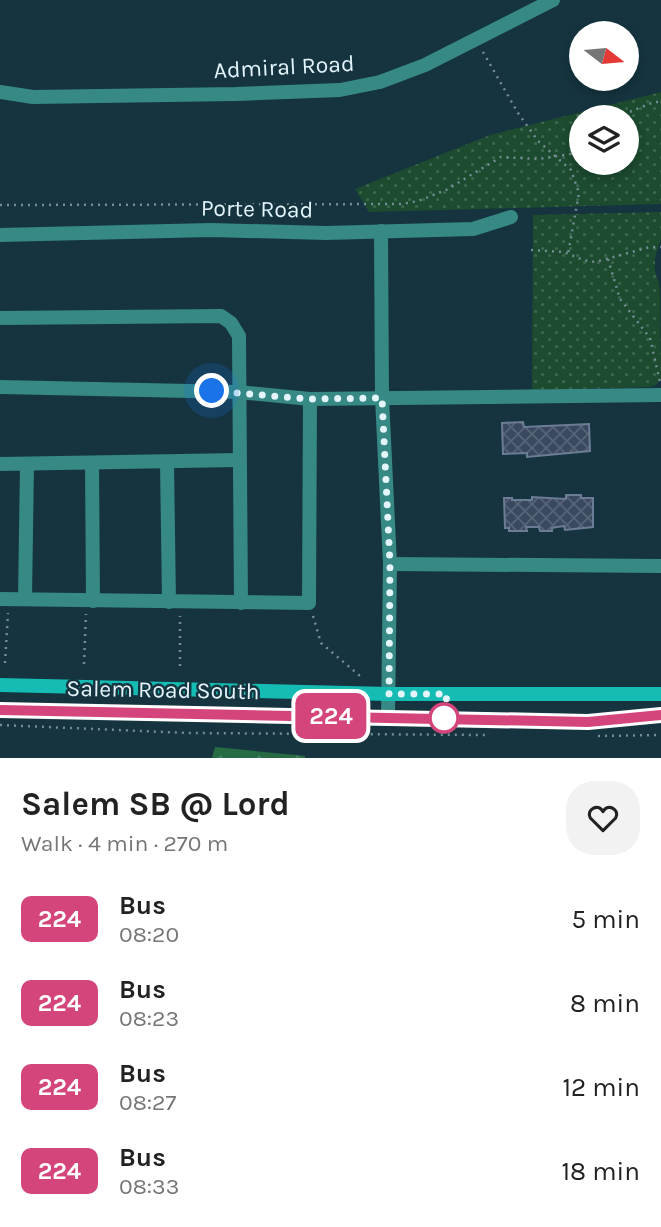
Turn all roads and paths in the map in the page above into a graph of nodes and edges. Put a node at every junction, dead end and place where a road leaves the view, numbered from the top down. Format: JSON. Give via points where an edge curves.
{"nodes":[{"id":1,"x":553,"y":0,"type":"edge"},
{"id":2,"x":483,"y":52,"type":"dead end"},
{"id":3,"x":0,"y":92,"type":"edge"},
{"id":4,"x":661,"y":102,"type":"edge"},
{"id":5,"x":639,"y":108,"type":"edge"},
{"id":6,"x":569,"y":154,"type":"edge"},
{"id":7,"x":556,"y":156,"type":"junction"},
{"id":8,"x":0,"y":205,"type":"edge"},
{"id":9,"x":511,"y":217,"type":"dead end"},
{"id":10,"x":381,"y":231,"type":"junction"},
{"id":11,"x":0,"y":235,"type":"edge"},
{"id":12,"x":661,"y":247,"type":"edge"},
{"id":13,"x":531,"y":250,"type":"dead end"},
{"id":14,"x":568,"y":254,"type":"junction"},
{"id":15,"x":608,"y":259,"type":"junction"},
{"id":16,"x":0,"y":318,"type":"edge"},
{"id":17,"x":0,"y":387,"type":"edge"},
{"id":18,"x":238,"y":392,"type":"junction"},
{"id":19,"x":660,"y":395,"type":"edge"},
{"id":20,"x":382,"y":398,"type":"junction"},
{"id":21,"x":310,"y":399,"type":"junction"},
{"id":22,"x":239,"y":460,"type":"junction"},
{"id":23,"x":167,"y":462,"type":"junction"},
{"id":24,"x":92,"y":463,"type":"junction"},
{"id":25,"x":0,"y":464,"type":"edge"},
{"id":26,"x":27,"y":464,"type":"junction"},
{"id":27,"x":390,"y":564,"type":"junction"},
{"id":28,"x":661,"y":566,"type":"edge"},
{"id":29,"x":4,"y":599,"type":"edge"},
{"id":30,"x":25,"y":600,"type":"junction"},
{"id":31,"x":90,"y":601,"type":"junction"},
{"id":32,"x":175,"y":602,"type":"junction"},
{"id":33,"x":241,"y":603,"type":"junction"},
{"id":34,"x":309,"y":603,"type":"junction"},
{"id":35,"x":5,"y":663,"type":"dead end"},
{"id":36,"x":84,"y":664,"type":"dead end"},
{"id":37,"x":180,"y":666,"type":"dead end"},
{"id":38,"x":360,"y":676,"type":"dead end"},
{"id":39,"x":0,"y":685,"type":"edge"},
{"id":40,"x":389,"y":694,"type":"junction"},
{"id":41,"x":661,"y":694,"type":"edge"},
{"id":42,"x":0,"y":710,"type":"edge"},
{"id":43,"x":661,"y":715,"type":"edge"},
{"id":44,"x":388,"y":717,"type":"junction"},
{"id":45,"x":0,"y":725,"type":"edge"},
{"id":46,"x":487,"y":735,"type":"dead end"},
{"id":47,"x":596,"y":736,"type":"dead end"},
{"id":48,"x":661,"y":736,"type":"edge"}],
"edges":[{"from":1,"to":3,"type":"street","name":"Admiral Road","via":[[425,65],[341,90],[33,97]]},
{"from":2,"to":7,"type":"path","via":[[518,113],[538,141]]},
{"from":4,"to":5,"type":"path"},
{"from":6,"to":7,"type":"path"},
{"from":7,"to":8,"type":"path","via":[[501,157],[446,190],[402,204]]},
{"from":7,"to":14,"type":"path","via":[[570,170],[579,193]]},
{"from":9,"to":10,"type":"street","name":"Porte Road","via":[[472,229]]},
{"from":10,"to":11,"type":"street","name":"Porte Road"},
{"from":10,"to":20,"type":"street"},
{"from":12,"to":15,"type":"path"},
{"from":13,"to":14,"type":"path"},
{"from":14,"to":15,"type":"path","via":[[596,262]]},
{"from":15,"to":19,"type":"path","via":[[620,299],[650,338]]},
{"from":16,"to":18,"type":"street","via":[[221,316],[239,336]]},
{"from":17,"to":18,"type":"street"},
{"from":18,"to":21,"type":"street"},
{"from":18,"to":22,"type":"street"},
{"from":19,"to":20,"type":"street"},
{"from":20,"to":21,"type":"street"},
{"from":20,"to":27,"type":"street"},
{"from":21,"to":34,"type":"street"},
{"from":22,"to":23,"type":"street"},
{"from":22,"to":33,"type":"street"},
{"from":23,"to":24,"type":"street"},
{"from":23,"to":32,"type":"street"},
{"from":24,"to":26,"type":"street"},
{"from":24,"to":31,"type":"street"},
{"from":25,"to":26,"type":"street"},
{"from":26,"to":30,"type":"street"},
{"from":27,"to":28,"type":"street"},
{"from":27,"to":40,"type":"street"},
{"from":29,"to":30,"type":"street"},
{"from":29,"to":35,"type":"path"},
{"from":30,"to":31,"type":"street"},
{"from":31,"to":32,"type":"street"},
{"from":31,"to":36,"type":"path"},
{"from":32,"to":33,"type":"street"},
{"from":32,"to":37,"type":"path"},
{"from":33,"to":34,"type":"street"},
{"from":34,"to":38,"type":"path","via":[[321,643]]},
{"from":39,"to":40,"type":"main road","name":"Salem Road South"},
{"from":40,"to":41,"type":"main road","name":"Salem Road South"},
{"from":40,"to":44,"type":"street"},
{"from":42,"to":44,"type":"main road","name":"Salem Road South"},
{"from":43,"to":44,"type":"main road","name":"Salem Road South","via":[[588,722]]},
{"from":45,"to":46,"type":"path","via":[[188,733]]},
{"from":47,"to":48,"type":"path"}]}
